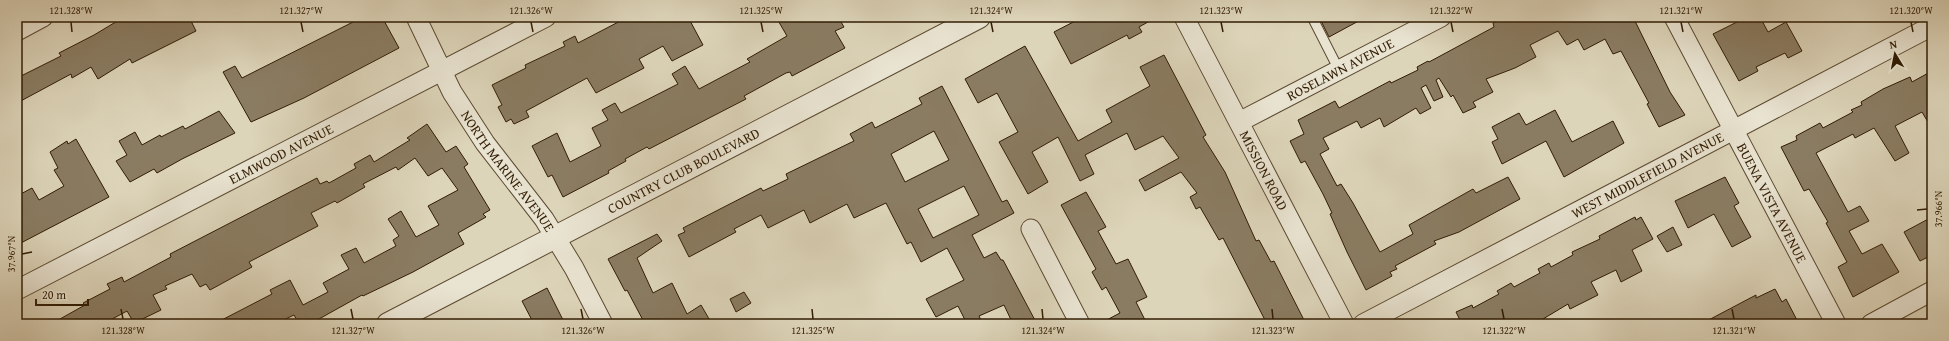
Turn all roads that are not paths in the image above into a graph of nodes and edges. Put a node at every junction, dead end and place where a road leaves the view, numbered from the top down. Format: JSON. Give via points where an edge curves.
{"nodes":[{"id":1,"x":43,"y":17,"type":"edge"},
{"id":2,"x":416,"y":17,"type":"edge"},
{"id":3,"x":546,"y":17,"type":"edge"},
{"id":4,"x":979,"y":17,"type":"edge"},
{"id":5,"x":1184,"y":17,"type":"edge"},
{"id":6,"x":1312,"y":17,"type":"edge"},
{"id":7,"x":1441,"y":17,"type":"edge"},
{"id":8,"x":1674,"y":17,"type":"edge"},
{"id":9,"x":1932,"y":26,"type":"edge"},
{"id":10,"x":17,"y":31,"type":"edge"},
{"id":11,"x":443,"y":70,"type":"junction"},
{"id":12,"x":1340,"y":70,"type":"junction"},
{"id":13,"x":1239,"y":122,"type":"junction"},
{"id":14,"x":1734,"y":130,"type":"junction"},
{"id":15,"x":1031,"y":229,"type":"dead end"},
{"id":16,"x":555,"y":237,"type":"junction"},
{"id":17,"x":17,"y":290,"type":"edge"},
{"id":18,"x":1932,"y":291,"type":"edge"},
{"id":19,"x":388,"y":324,"type":"edge"},
{"id":20,"x":603,"y":324,"type":"edge"},
{"id":21,"x":1080,"y":324,"type":"edge"},
{"id":22,"x":1344,"y":324,"type":"edge"},
{"id":23,"x":1363,"y":324,"type":"edge"},
{"id":24,"x":1836,"y":324,"type":"edge"},
{"id":25,"x":1871,"y":324,"type":"edge"}],
"edges":[{"from":1,"to":10,"type":"street"},
{"from":2,"to":11,"type":"street","name":"NORTH MARINE AVENUE"},
{"from":3,"to":11,"type":"street","name":"ELMWOOD AVENUE"},
{"from":4,"to":16,"type":"street","name":"COUNTRY CLUB BOULEVARD"},
{"from":5,"to":13,"type":"street","name":"MISSION ROAD"},
{"from":6,"to":12,"type":"lane"},
{"from":7,"to":12,"type":"street","name":"ROSELAWN AVENUE"},
{"from":8,"to":14,"type":"street","name":"BUENA VISTA AVENUE"},
{"from":9,"to":14,"type":"street","name":"WEST MIDDLEFIELD AVENUE"},
{"from":11,"to":16,"type":"street","name":"NORTH MARINE AVENUE","via":[[452,92],[486,143]]},
{"from":11,"to":17,"type":"street","name":"ELMWOOD AVENUE"},
{"from":12,"to":13,"type":"street","name":"ROSELAWN AVENUE"},
{"from":13,"to":22,"type":"street","name":"MISSION ROAD"},
{"from":14,"to":23,"type":"street","name":"WEST MIDDLEFIELD AVENUE"},
{"from":14,"to":24,"type":"street","name":"BUENA VISTA AVENUE"},
{"from":15,"to":21,"type":"street"},
{"from":16,"to":19,"type":"street","name":"COUNTRY CLUB BOULEVARD"},
{"from":16,"to":20,"type":"street","name":"NORTH MARINE AVENUE"},
{"from":18,"to":25,"type":"street"}]}
